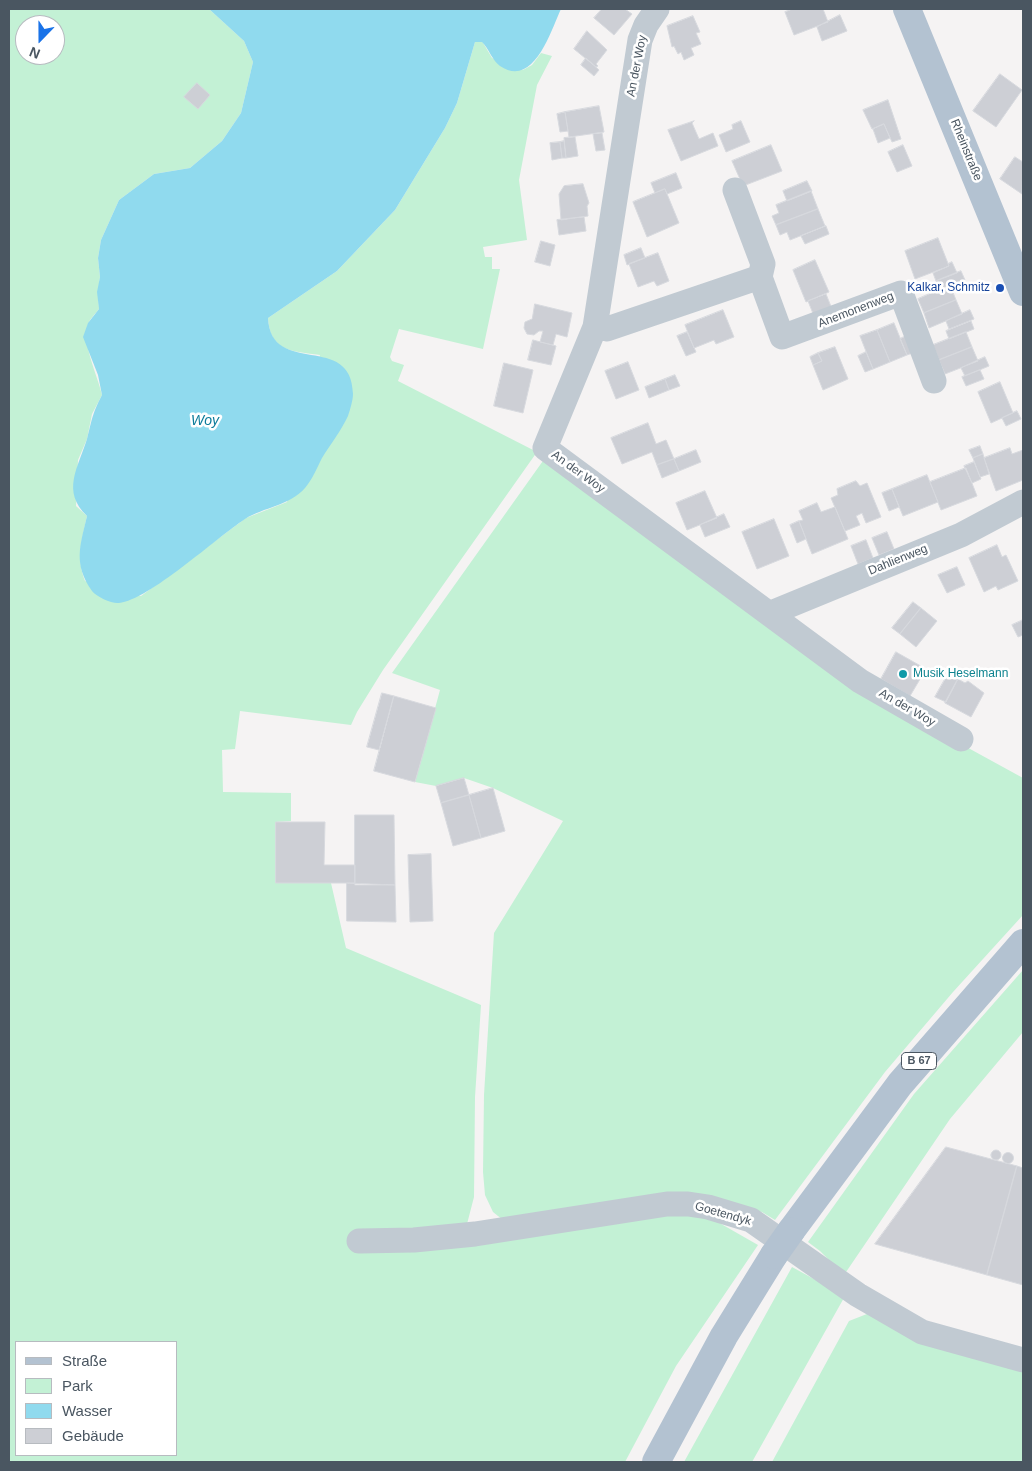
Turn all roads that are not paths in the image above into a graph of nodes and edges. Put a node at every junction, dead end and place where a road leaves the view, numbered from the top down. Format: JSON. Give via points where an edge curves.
{"nodes":[{"id":1,"x":657,"y":9,"type":"edge"},
{"id":2,"x":907,"y":9,"type":"edge"},
{"id":3,"x":735,"y":190,"type":"dead end"},
{"id":4,"x":760,"y":278,"type":"junction"},
{"id":5,"x":1023,"y":292,"type":"edge"},
{"id":6,"x":595,"y":326,"type":"junction"},
{"id":7,"x":934,"y":381,"type":"dead end"},
{"id":8,"x":1023,"y":502,"type":"edge"},
{"id":9,"x":771,"y":613,"type":"junction"},
{"id":10,"x":961,"y":739,"type":"dead end"},
{"id":11,"x":1023,"y":943,"type":"edge"},
{"id":12,"x":359,"y":1241,"type":"dead end"},
{"id":13,"x":1023,"y":1360,"type":"edge"},
{"id":14,"x":656,"y":1462,"type":"edge"}],
"edges":[{"from":1,"to":6,"type":"street","name":"An der Woy","via":[[640,40]]},
{"from":2,"to":5,"type":"main road","name":"Rheinstraße"},
{"from":3,"to":4,"type":"street","name":"Anemonenweg","via":[[763,264]]},
{"from":4,"to":6,"type":"street","via":[[607,329]]},
{"from":4,"to":7,"type":"street","name":"Anemonenweg","via":[[782,338],[901,293]]},
{"from":6,"to":9,"type":"street","name":"An der Woy","via":[[546,448]]},
{"from":8,"to":9,"type":"street","name":"Dahlienweg","via":[[961,534]]},
{"from":9,"to":10,"type":"street","name":"An der Woy","via":[[860,681]]},
{"from":11,"to":14,"type":"main road","number":"B 67","bridge":true,"via":[[900,1084],[774,1255],[724,1336]]},
{"from":12,"to":13,"type":"street","name":"Goetendyk","via":[[475,1234],[667,1204],[708,1207],[752,1220],[858,1294],[922,1332]]}]}
